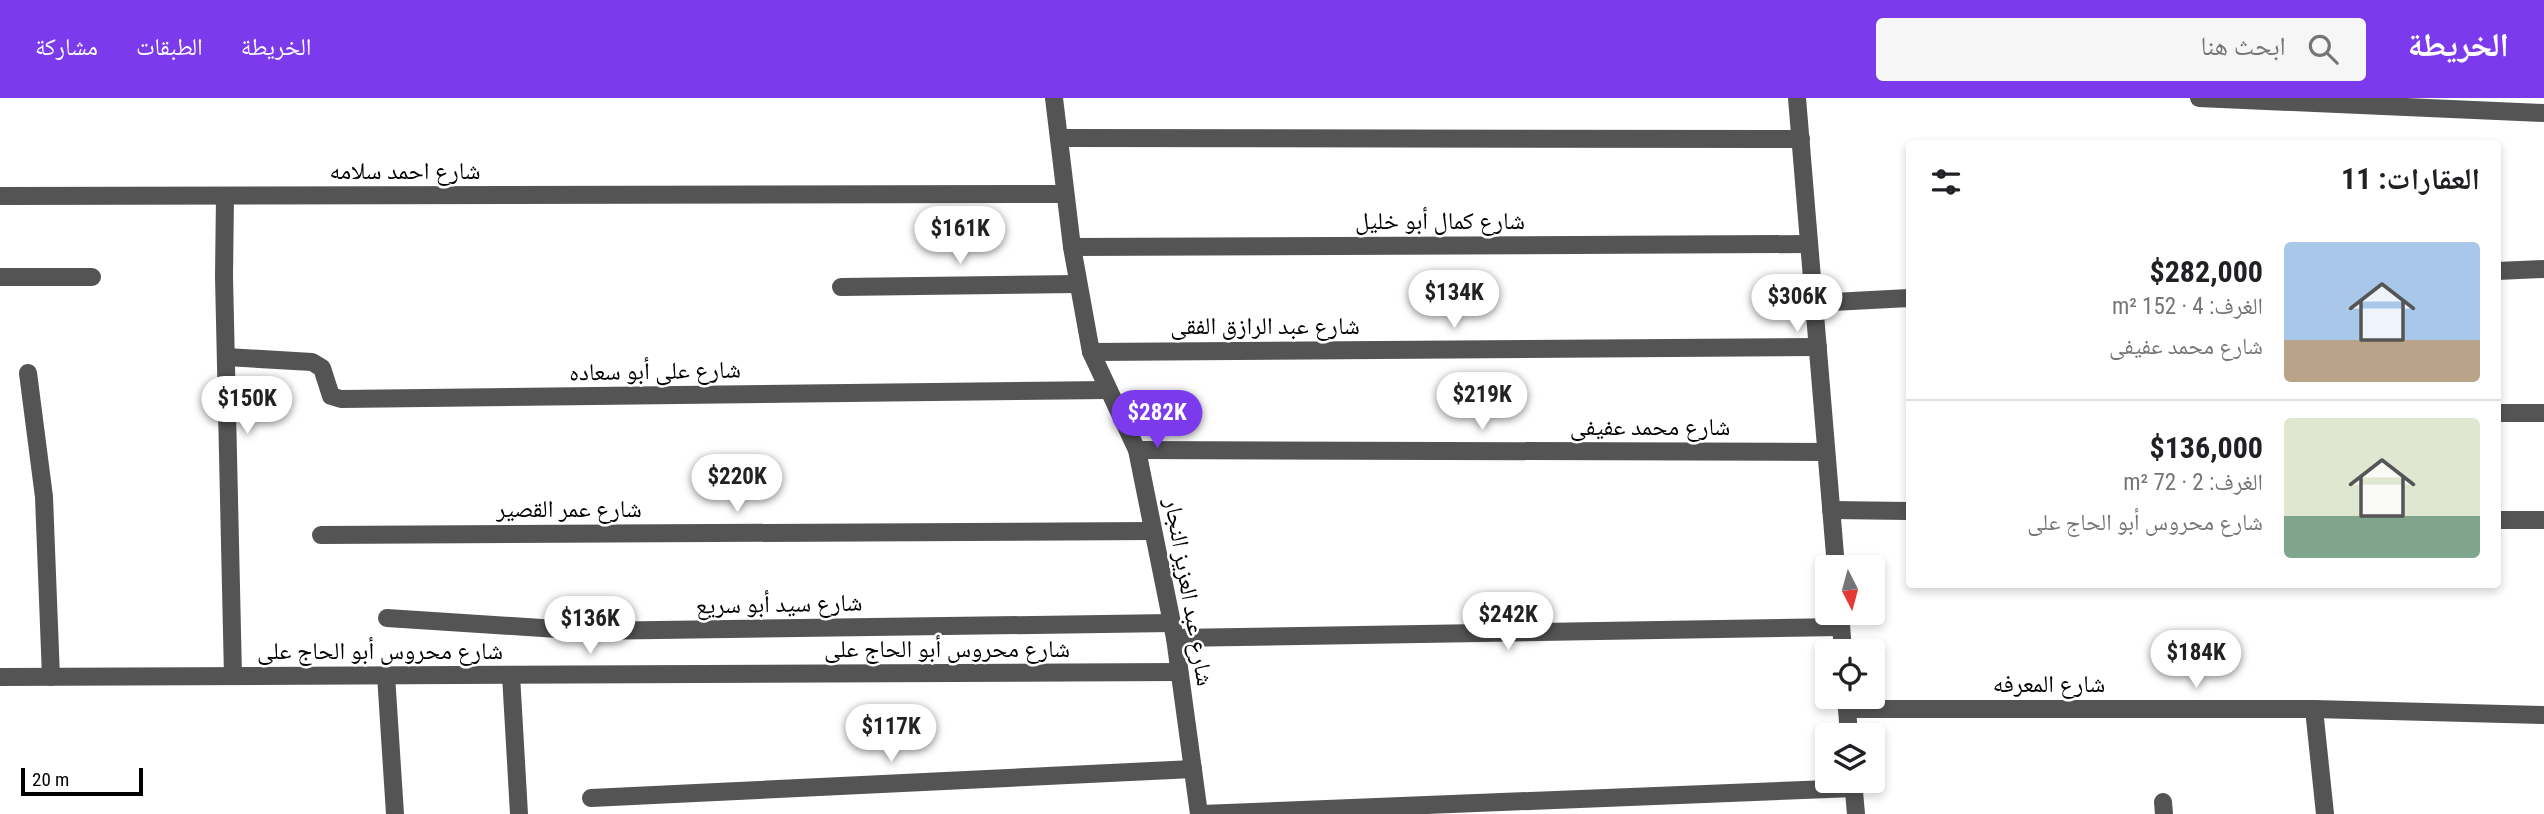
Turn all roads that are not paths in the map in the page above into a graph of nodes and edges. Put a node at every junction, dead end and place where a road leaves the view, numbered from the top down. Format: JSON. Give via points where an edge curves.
{"nodes":[{"id":1,"x":1054,"y":98,"type":"edge"},
{"id":2,"x":1797,"y":98,"type":"edge"},
{"id":3,"x":2199,"y":98,"type":"edge"},
{"id":4,"x":2544,"y":113,"type":"edge"},
{"id":5,"x":1059,"y":138,"type":"junction"},
{"id":6,"x":1801,"y":139,"type":"junction"},
{"id":7,"x":1065,"y":194,"type":"junction"},
{"id":8,"x":0,"y":196,"type":"edge"},
{"id":9,"x":225,"y":196,"type":"junction"},
{"id":10,"x":1809,"y":244,"type":"junction"},
{"id":11,"x":1072,"y":247,"type":"junction"},
{"id":12,"x":2544,"y":269,"type":"edge"},
{"id":13,"x":2501,"y":271,"type":"edge"},
{"id":14,"x":0,"y":277,"type":"edge"},
{"id":15,"x":92,"y":277,"type":"dead end"},
{"id":16,"x":1078,"y":284,"type":"junction"},
{"id":17,"x":841,"y":287,"type":"dead end"},
{"id":18,"x":1906,"y":298,"type":"edge"},
{"id":19,"x":1814,"y":303,"type":"junction"},
{"id":20,"x":1818,"y":347,"type":"junction"},
{"id":21,"x":1091,"y":352,"type":"junction"},
{"id":22,"x":226,"y":357,"type":"junction"},
{"id":23,"x":28,"y":373,"type":"dead end"},
{"id":24,"x":1108,"y":390,"type":"junction"},
{"id":25,"x":2501,"y":413,"type":"edge"},
{"id":26,"x":2544,"y":414,"type":"edge"},
{"id":27,"x":1137,"y":450,"type":"junction"},
{"id":28,"x":1826,"y":452,"type":"junction"},
{"id":29,"x":1831,"y":510,"type":"junction"},
{"id":30,"x":1906,"y":511,"type":"edge"},
{"id":31,"x":2501,"y":520,"type":"edge"},
{"id":32,"x":2544,"y":520,"type":"edge"},
{"id":33,"x":1153,"y":531,"type":"junction"},
{"id":34,"x":321,"y":535,"type":"dead end"},
{"id":35,"x":1835,"y":555,"type":"edge"},
{"id":36,"x":387,"y":618,"type":"dead end"},
{"id":37,"x":1815,"y":620,"type":"edge"},
{"id":38,"x":1173,"y":630,"type":"junction"},
{"id":39,"x":1180,"y":672,"type":"junction"},
{"id":40,"x":511,"y":675,"type":"junction"},
{"id":41,"x":386,"y":676,"type":"junction"},
{"id":42,"x":0,"y":677,"type":"edge"},
{"id":43,"x":51,"y":677,"type":"junction"},
{"id":44,"x":233,"y":677,"type":"junction"},
{"id":45,"x":1885,"y":703,"type":"edge"},
{"id":46,"x":2314,"y":709,"type":"junction"},
{"id":47,"x":2544,"y":715,"type":"edge"},
{"id":48,"x":1193,"y":769,"type":"junction"},
{"id":49,"x":1815,"y":786,"type":"edge"},
{"id":50,"x":1854,"y":793,"type":"edge"},
{"id":51,"x":591,"y":798,"type":"dead end"},
{"id":52,"x":395,"y":814,"type":"edge"},
{"id":53,"x":519,"y":814,"type":"edge"},
{"id":54,"x":1200,"y":814,"type":"edge"},
{"id":55,"x":1856,"y":814,"type":"edge"},
{"id":56,"x":2325,"y":814,"type":"edge"}],
"edges":[{"from":1,"to":5,"type":"street","name":"شارع عبد العزيز النجار"},
{"from":2,"to":6,"type":"street"},
{"from":3,"to":4,"type":"street"},
{"from":5,"to":6,"type":"street"},
{"from":5,"to":7,"type":"street","name":"شارع عبد العزيز النجار"},
{"from":6,"to":10,"type":"street"},
{"from":7,"to":9,"type":"street","name":"شارع احمد سلامه"},
{"from":7,"to":11,"type":"street","name":"شارع عبد العزيز النجار"},
{"from":8,"to":9,"type":"street","name":"شارع احمد سلامه"},
{"from":9,"to":22,"type":"street"},
{"from":10,"to":11,"type":"street","name":"شارع كمال أبو خليل"},
{"from":10,"to":19,"type":"street"},
{"from":11,"to":16,"type":"street","name":"شارع عبد العزيز النجار"},
{"from":12,"to":13,"type":"street"},
{"from":14,"to":15,"type":"street"},
{"from":16,"to":17,"type":"street"},
{"from":16,"to":21,"type":"street","name":"شارع عبد العزيز النجار"},
{"from":18,"to":19,"type":"street"},
{"from":19,"to":20,"type":"street"},
{"from":20,"to":21,"type":"street","name":"شارع عبد الرازق الفقى"},
{"from":20,"to":28,"type":"street"},
{"from":21,"to":24,"type":"street","name":"شارع عبد العزيز النجار"},
{"from":22,"to":24,"type":"street","name":"شارع على أبو سعاده","via":[[312,362],[322,368],[331,396],[341,399]]},
{"from":22,"to":44,"type":"street"},
{"from":23,"to":43,"type":"street","via":[[44,497]]},
{"from":24,"to":27,"type":"street","name":"شارع عبد العزيز النجار"},
{"from":25,"to":26,"type":"street"},
{"from":27,"to":28,"type":"street","name":"شارع محمد عفيفى"},
{"from":27,"to":33,"type":"street","name":"شارع عبد العزيز النجار"},
{"from":28,"to":29,"type":"street"},
{"from":29,"to":30,"type":"street"},
{"from":29,"to":35,"type":"street"},
{"from":31,"to":32,"type":"street"},
{"from":33,"to":34,"type":"street","name":"شارع عمر القصير"},
{"from":33,"to":38,"type":"street","name":"شارع عبد العزيز النجار"},
{"from":36,"to":38,"type":"street","name":"شارع سيد أبو سريع","via":[[588,631]]},
{"from":37,"to":38,"type":"street","name":"شارع سيد أبو سريع"},
{"from":38,"to":39,"type":"street","name":"شارع عبد العزيز النجار"},
{"from":39,"to":40,"type":"street","name":"شارع محروس أبو الحاج على"},
{"from":39,"to":48,"type":"street","name":"شارع عبد العزيز النجار"},
{"from":40,"to":41,"type":"street","name":"شارع محروس أبو الحاج على"},
{"from":40,"to":53,"type":"street"},
{"from":41,"to":44,"type":"street","name":"شارع محروس أبو الحاج على"},
{"from":41,"to":52,"type":"street"},
{"from":42,"to":43,"type":"street","name":"شارع محروس أبو الحاج على"},
{"from":43,"to":44,"type":"street","name":"شارع محروس أبو الحاج على"},
{"from":45,"to":46,"type":"street","name":"شارع المعرفه"},
{"from":46,"to":47,"type":"street","name":"شارع المعرفه"},
{"from":46,"to":56,"type":"street"},
{"from":48,"to":51,"type":"street"},
{"from":48,"to":54,"type":"street","name":"شارع عبد العزيز النجار"},
{"from":49,"to":54,"type":"street"},
{"from":50,"to":55,"type":"street"}]}
